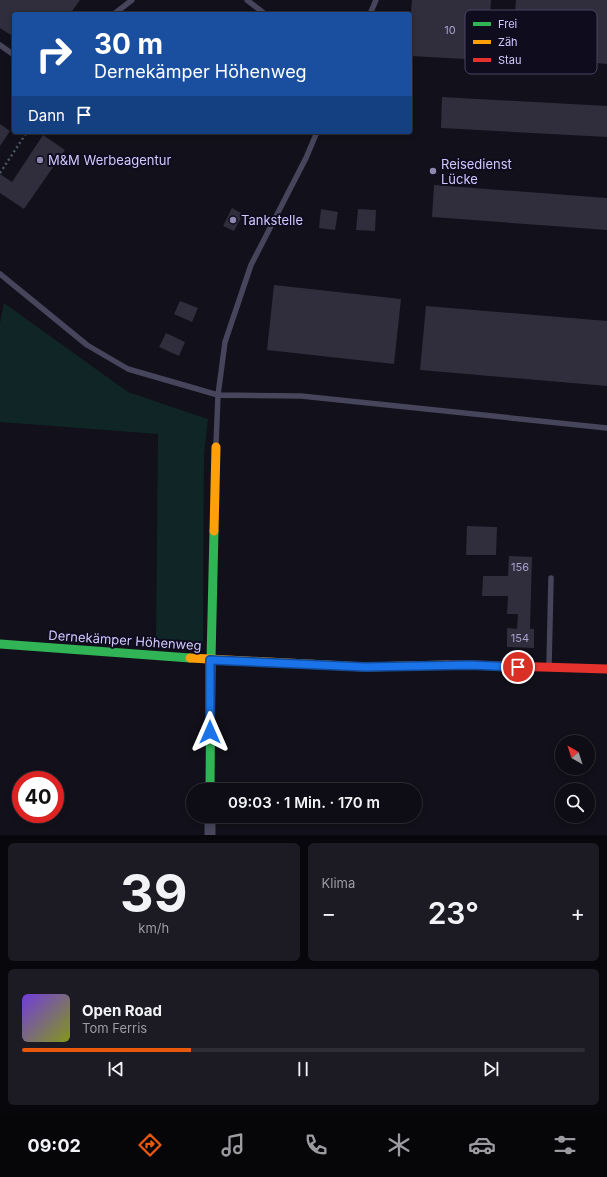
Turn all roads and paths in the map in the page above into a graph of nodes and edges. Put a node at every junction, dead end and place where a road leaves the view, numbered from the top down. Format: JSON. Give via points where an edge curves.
{"nodes":[{"id":1,"x":132,"y":0,"type":"edge"},
{"id":2,"x":247,"y":0,"type":"edge"},
{"id":3,"x":376,"y":0,"type":"edge"},
{"id":4,"x":117,"y":12,"type":"edge"},
{"id":5,"x":262,"y":12,"type":"edge"},
{"id":6,"x":371,"y":12,"type":"edge"},
{"id":7,"x":0,"y":45,"type":"edge"},
{"id":8,"x":12,"y":54,"type":"edge"},
{"id":9,"x":26,"y":134,"type":"edge"},
{"id":10,"x":316,"y":134,"type":"edge"},
{"id":11,"x":0,"y":173,"type":"edge"},
{"id":12,"x":0,"y":274,"type":"edge"},
{"id":13,"x":218,"y":395,"type":"junction"},
{"id":14,"x":607,"y":428,"type":"edge"},
{"id":15,"x":216,"y":447,"type":"joint"},
{"id":16,"x":551,"y":578,"type":"dead end"},
{"id":17,"x":0,"y":644,"type":"edge"},
{"id":18,"x":210,"y":660,"type":"junction"},
{"id":19,"x":549,"y":668,"type":"junction"},
{"id":20,"x":607,"y":670,"type":"edge"},
{"id":21,"x":210,"y":783,"type":"edge"},
{"id":22,"x":210,"y":823,"type":"edge"},
{"id":23,"x":210,"y":835,"type":"edge"}],
"edges":[{"from":1,"to":4,"type":"lane"},
{"from":2,"to":5,"type":"lane"},
{"from":3,"to":6,"type":"lane"},
{"from":7,"to":8,"type":"lane"},
{"from":9,"to":11,"type":"path"},
{"from":10,"to":13,"type":"lane","via":[[250,265],[225,342]]},
{"from":12,"to":13,"type":"lane","via":[[87,345],[128,369]]},
{"from":13,"to":14,"type":"lane","via":[[301,396]]},
{"from":13,"to":15,"type":"lane"},
{"from":15,"to":18,"type":"street"},
{"from":16,"to":19,"type":"lane"},
{"from":17,"to":18,"type":"street","name":"Dernekämper Höhenweg"},
{"from":18,"to":19,"type":"street","name":"Dernekämper Höhenweg","via":[[365,667],[471,665]]},
{"from":18,"to":21,"type":"street"},
{"from":19,"to":20,"type":"street","name":"Dernekämper Höhenweg"},
{"from":22,"to":23,"type":"street"}]}
